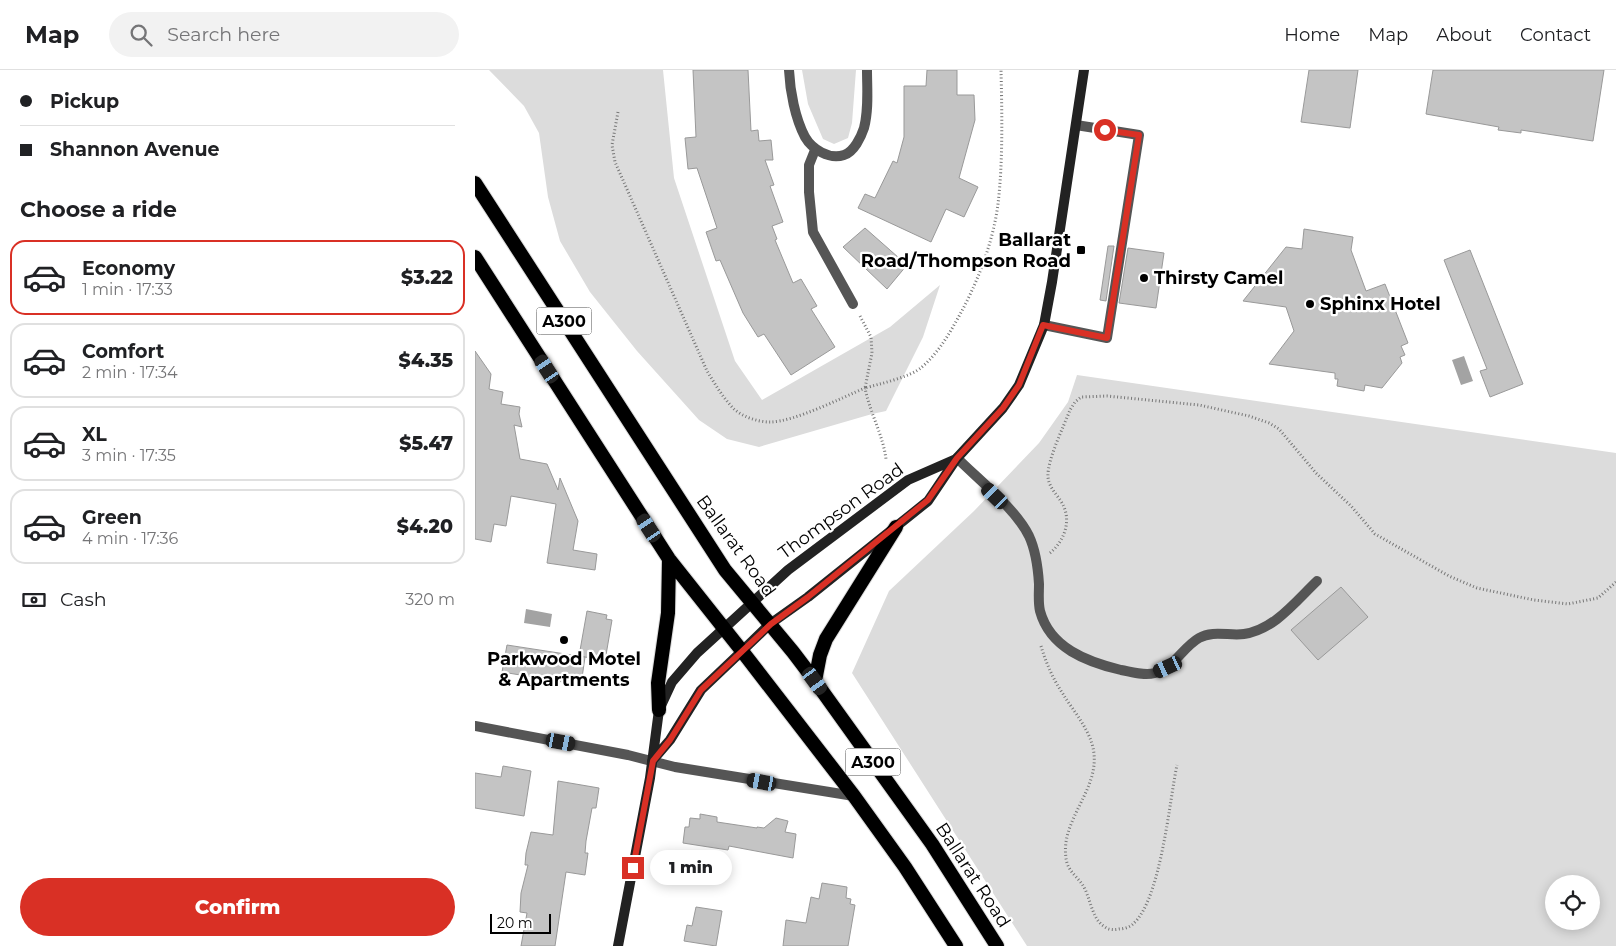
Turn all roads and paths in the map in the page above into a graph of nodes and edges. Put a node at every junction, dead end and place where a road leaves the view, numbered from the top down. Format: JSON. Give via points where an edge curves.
{"nodes":[{"id":1,"x":789,"y":70,"type":"edge"},
{"id":2,"x":867,"y":70,"type":"edge"},
{"id":3,"x":1001,"y":70,"type":"edge"},
{"id":4,"x":1085,"y":70,"type":"edge"},
{"id":5,"x":618,"y":112,"type":"dead end"},
{"id":6,"x":1076,"y":125,"type":"junction"},
{"id":7,"x":815,"y":150,"type":"junction"},
{"id":8,"x":475,"y":183,"type":"edge"},
{"id":9,"x":475,"y":258,"type":"edge"},
{"id":10,"x":853,"y":304,"type":"joint"},
{"id":11,"x":1043,"y":325,"type":"junction"},
{"id":12,"x":865,"y":388,"type":"junction"},
{"id":13,"x":957,"y":458,"type":"junction"},
{"id":14,"x":886,"y":459,"type":"dead end"},
{"id":15,"x":896,"y":527,"type":"junction"},
{"id":16,"x":669,"y":559,"type":"junction"},
{"id":17,"x":1037,"y":565,"type":"junction"},
{"id":18,"x":1317,"y":581,"type":"dead end"},
{"id":19,"x":1616,"y":582,"type":"edge"},
{"id":20,"x":752,"y":602,"type":"junction"},
{"id":21,"x":771,"y":624,"type":"junction"},
{"id":22,"x":724,"y":629,"type":"junction"},
{"id":23,"x":1039,"y":640,"type":"dead end"},
{"id":24,"x":742,"y":651,"type":"junction"},
{"id":25,"x":815,"y":681,"type":"junction"},
{"id":26,"x":659,"y":710,"type":"junction"},
{"id":27,"x":475,"y":726,"type":"edge"},
{"id":28,"x":653,"y":761,"type":"junction"},
{"id":29,"x":1177,"y":765,"type":"dead end"},
{"id":30,"x":854,"y":796,"type":"junction"},
{"id":31,"x":618,"y":946,"type":"edge"},
{"id":32,"x":955,"y":946,"type":"edge"},
{"id":33,"x":997,"y":946,"type":"edge"}],
"edges":[{"from":1,"to":7,"type":"street","via":[[793,103],[805,137]]},
{"from":2,"to":7,"type":"street","via":[[864,128],[855,146],[845,155],[837,156]]},
{"from":3,"to":12,"type":"path","via":[[998,204],[982,266],[965,306],[944,344],[921,369]]},
{"from":4,"to":6,"type":"main road","name":"Thompson Road"},
{"from":5,"to":12,"type":"path","via":[[613,145],[615,162],[707,371],[735,410],[753,420],[790,419]]},
{"from":6,"to":11,"type":"main road","name":"Thompson Road","via":[[1053,282]]},
{"from":6,"to":11,"type":"street","via":[[1139,135],[1107,338]]},
{"from":7,"to":10,"type":"street","via":[[809,165],[813,232]]},
{"from":8,"to":20,"type":"highway","name":"Ballarat Road","number":"A300","via":[[725,570]]},
{"from":9,"to":16,"type":"highway","number":"A300"},
{"from":10,"to":12,"type":"path","via":[[871,338],[872,353]]},
{"from":11,"to":13,"type":"main road","name":"Thompson Road","via":[[1019,385],[1003,408]]},
{"from":12,"to":14,"type":"path"},
{"from":13,"to":15,"type":"main road","name":"Thompson Road","via":[[928,500]]},
{"from":13,"to":17,"type":"street","via":[[1017,517],[1029,536]]},
{"from":13,"to":20,"type":"main road","name":"Thompson Road","via":[[908,480],[788,570]]},
{"from":15,"to":21,"type":"main road","name":"Thompson Road"},
{"from":15,"to":25,"type":"highway","via":[[826,639]]},
{"from":16,"to":22,"type":"highway","number":"A300"},
{"from":16,"to":26,"type":"highway","via":[[668,613],[658,683]]},
{"from":17,"to":18,"type":"street","via":[[1039,608],[1045,626],[1058,641],[1077,655],[1141,674],[1155,673],[1168,667],[1203,636],[1254,632],[1274,622]]},
{"from":17,"to":19,"type":"path","via":[[1058,546],[1065,531],[1067,518],[1064,507],[1048,478],[1070,410],[1081,397],[1107,396],[1199,405],[1269,423],[1279,429],[1375,534],[1477,588],[1568,604],[1598,598]]},
{"from":20,"to":21,"type":"highway","name":"Ballarat Road","number":"A300"},
{"from":20,"to":22,"type":"main road","name":"Thompson Road"},
{"from":21,"to":24,"type":"main road","name":"Thompson Road"},
{"from":21,"to":25,"type":"highway","name":"Ballarat Road","number":"A300"},
{"from":22,"to":24,"type":"highway","number":"A300"},
{"from":22,"to":26,"type":"main road","name":"Thompson Road","via":[[672,682]]},
{"from":23,"to":29,"type":"path","via":[[1046,662],[1088,734],[1094,753],[1091,781],[1069,830],[1066,849],[1067,863],[1087,894],[1097,921],[1105,927],[1114,930],[1132,925],[1142,913],[1162,851]]},
{"from":24,"to":28,"type":"main road","name":"Thompson Road","via":[[701,690]]},
{"from":24,"to":30,"type":"highway","number":"A300"},
{"from":25,"to":33,"type":"highway","name":"Ballarat Road","number":"A300","via":[[931,844]]},
{"from":26,"to":28,"type":"main road","name":"Thompson Road"},
{"from":27,"to":28,"type":"street"},
{"from":28,"to":30,"type":"street"},
{"from":28,"to":31,"type":"main road","name":"Thompson Road"},
{"from":30,"to":32,"type":"highway","number":"A300","via":[[905,867]]}]}
